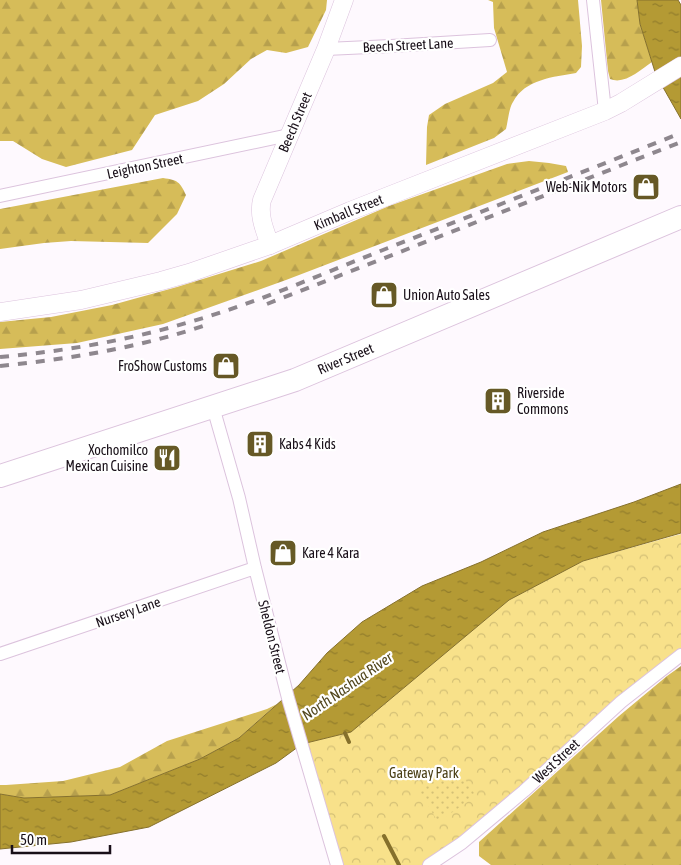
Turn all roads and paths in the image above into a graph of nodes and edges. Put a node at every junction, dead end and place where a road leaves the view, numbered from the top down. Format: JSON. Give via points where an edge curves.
{"nodes":[{"id":1,"x":344,"y":0,"type":"edge"},
{"id":2,"x":593,"y":0,"type":"edge"},
{"id":3,"x":490,"y":40,"type":"dead end"},
{"id":4,"x":326,"y":49,"type":"junction"},
{"id":5,"x":681,"y":66,"type":"edge"},
{"id":6,"x":606,"y":111,"type":"junction"},
{"id":7,"x":289,"y":135,"type":"junction"},
{"id":8,"x":0,"y":196,"type":"edge"},
{"id":9,"x":681,"y":217,"type":"edge"},
{"id":10,"x":270,"y":245,"type":"junction"},
{"id":11,"x":0,"y":312,"type":"edge"},
{"id":12,"x":213,"y":407,"type":"junction"},
{"id":13,"x":0,"y":476,"type":"edge"},
{"id":14,"x":255,"y":568,"type":"junction"},
{"id":15,"x":0,"y":654,"type":"edge"},
{"id":16,"x":681,"y":655,"type":"edge"},
{"id":17,"x":337,"y":865,"type":"edge"},
{"id":18,"x":429,"y":865,"type":"edge"}],
"edges":[{"from":1,"to":4,"type":"main road","name":"Beech Street"},
{"from":2,"to":6,"type":"street"},
{"from":3,"to":4,"type":"street","name":"Beech Street Lane"},
{"from":4,"to":7,"type":"main road","name":"Beech Street"},
{"from":5,"to":6,"type":"main road","name":"Kimball Street"},
{"from":6,"to":10,"type":"main road","name":"Kimball Street"},
{"from":7,"to":8,"type":"street","name":"Leighton Street"},
{"from":7,"to":10,"type":"main road","name":"Beech Street","via":[[261,205]]},
{"from":9,"to":12,"type":"highway","name":"River Street","via":[[295,380]]},
{"from":10,"to":11,"type":"main road","name":"Kimball Street","via":[[137,287],[81,300]]},
{"from":12,"to":13,"type":"highway","name":"River Street"},
{"from":12,"to":14,"type":"street","name":"Sheldon Street"},
{"from":14,"to":15,"type":"street","name":"Nursery Lane"},
{"from":14,"to":17,"type":"street","name":"Sheldon Street","via":[[288,698]]},
{"from":16,"to":18,"type":"street","name":"West Street","via":[[621,702],[462,843]]}]}
